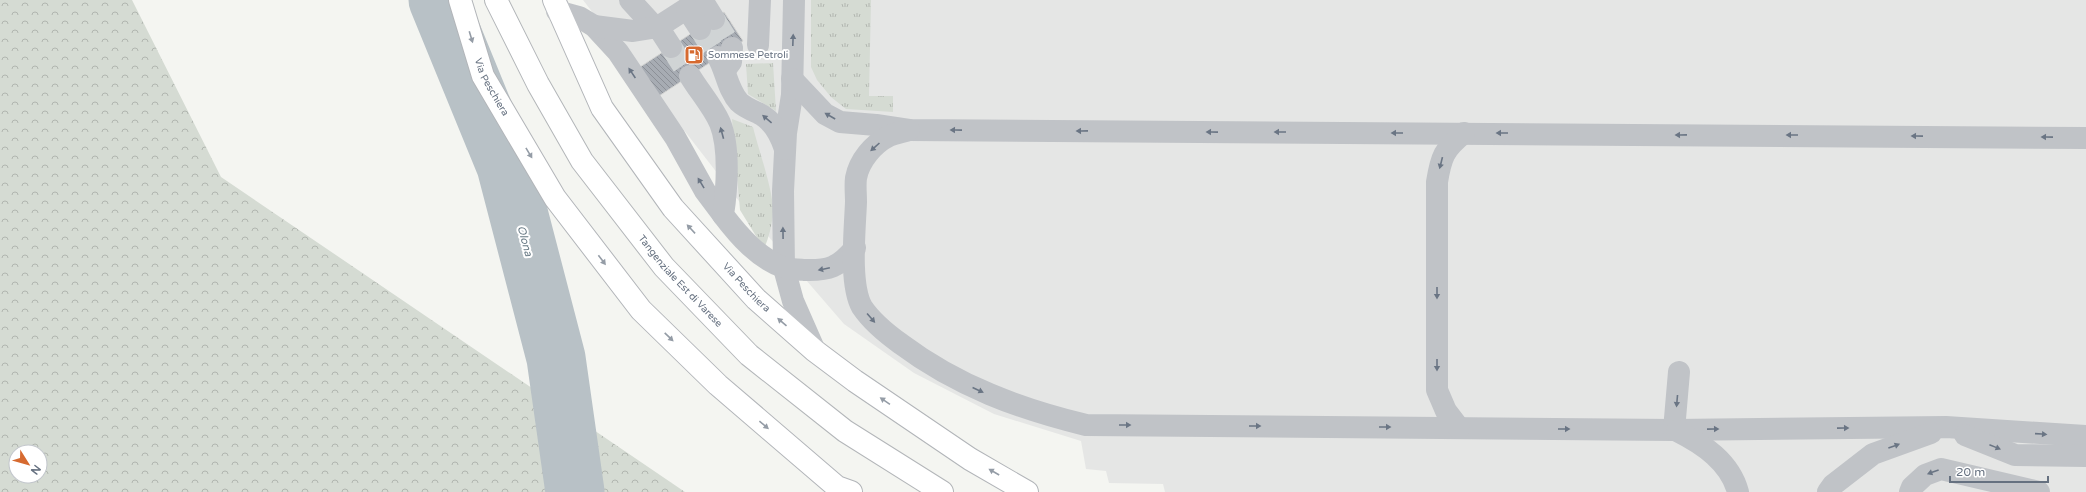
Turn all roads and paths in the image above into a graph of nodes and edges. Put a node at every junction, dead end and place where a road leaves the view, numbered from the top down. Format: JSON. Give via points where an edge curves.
{"nodes":[{"id":1,"x":460,"y":0,"type":"edge"},
{"id":2,"x":496,"y":0,"type":"edge"},
{"id":3,"x":630,"y":0,"type":"edge"},
{"id":4,"x":760,"y":0,"type":"edge"},
{"id":5,"x":794,"y":0,"type":"edge"},
{"id":6,"x":696,"y":3,"type":"edge"},
{"id":7,"x":555,"y":6,"type":"edge"},
{"id":8,"x":707,"y":24,"type":"tunnel mouth"},
{"id":9,"x":594,"y":26,"type":"junction"},
{"id":10,"x":658,"y":27,"type":"junction"},
{"id":11,"x":758,"y":45,"type":"dead end"},
{"id":12,"x":671,"y":47,"type":"tunnel mouth"},
{"id":13,"x":725,"y":58,"type":"tunnel mouth"},
{"id":14,"x":690,"y":76,"type":"tunnel mouth"},
{"id":15,"x":792,"y":79,"type":"junction"},
{"id":16,"x":909,"y":130,"type":"junction"},
{"id":17,"x":1464,"y":133,"type":"junction"},
{"id":18,"x":2086,"y":138,"type":"edge"},
{"id":19,"x":786,"y":152,"type":"junction"},
{"id":20,"x":723,"y":215,"type":"junction"},
{"id":21,"x":855,"y":248,"type":"junction"},
{"id":22,"x":784,"y":268,"type":"junction"},
{"id":23,"x":815,"y":351,"type":"junction"},
{"id":24,"x":1679,"y":372,"type":"dead end"},
{"id":25,"x":1946,"y":427,"type":"junction"},
{"id":26,"x":1459,"y":428,"type":"junction"},
{"id":27,"x":1674,"y":430,"type":"junction"},
{"id":28,"x":2086,"y":436,"type":"edge"},
{"id":29,"x":2086,"y":456,"type":"edge"},
{"id":30,"x":851,"y":492,"type":"edge"},
{"id":31,"x":942,"y":492,"type":"edge"},
{"id":32,"x":1027,"y":492,"type":"edge"},
{"id":33,"x":1738,"y":492,"type":"edge"},
{"id":34,"x":1828,"y":492,"type":"edge"},
{"id":35,"x":1910,"y":492,"type":"edge"},
{"id":36,"x":2039,"y":492,"type":"edge"}],
"edges":[{"from":1,"to":30,"type":"main road","name":"Via Peschiera","one_way":true,"via":[[483,76],[555,198],[641,310],[718,385],[837,486]]},
{"from":2,"to":31,"type":"main road","name":"Tangenziale Est di Varese","via":[[538,84],[582,161],[664,267],[749,355],[845,432]]},
{"from":3,"to":10,"type":"lane"},
{"from":4,"to":11,"type":"lane"},
{"from":15,"to":5,"type":"lane","one_way":true},
{"from":6,"to":8,"type":"lane"},
{"from":6,"to":10,"type":"lane"},
{"from":7,"to":9,"type":"lane"},
{"from":23,"to":7,"type":"main road","name":"Via Peschiera","one_way":true,"via":[[756,299],[673,208],[602,108]]},
{"from":9,"to":10,"type":"lane","via":[[634,31]]},
{"from":20,"to":9,"type":"lane","one_way":true,"via":[[705,191],[675,137],[618,52]]},
{"from":10,"to":12,"type":"lane"},
{"from":19,"to":13,"type":"lane","one_way":true,"via":[[780,133],[771,122],[740,103],[732,92]]},
{"from":20,"to":14,"type":"lane","one_way":true,"via":[[726,194],[724,140],[720,123]]},
{"from":16,"to":15,"type":"lane","one_way":true,"via":[[840,122],[820,109]]},
{"from":15,"to":19,"type":"lane"},
{"from":17,"to":16,"type":"lane","one_way":true},
{"from":16,"to":21,"type":"lane","one_way":true,"via":[[889,136],[863,159],[856,178]]},
{"from":18,"to":17,"type":"lane","one_way":true},
{"from":17,"to":26,"type":"lane","one_way":true,"via":[[1449,145],[1441,160],[1438,182],[1437,390],[1446,411]]},
{"from":22,"to":19,"type":"lane","one_way":true,"via":[[783,191]]},
{"from":20,"to":22,"type":"lane","via":[[739,235],[764,257]]},
{"from":21,"to":22,"type":"lane","one_way":true,"via":[[846,259],[834,267],[821,271]]},
{"from":21,"to":26,"type":"lane","one_way":true,"via":[[856,289],[862,307],[882,330],[912,352],[971,386],[1049,416],[1086,425]]},
{"from":22,"to":23,"type":"lane","via":[[793,301]]},
{"from":32,"to":23,"type":"main road","name":"Via Peschiera","one_way":true,"via":[[970,459]]},
{"from":24,"to":27,"type":"lane","one_way":true},
{"from":27,"to":25,"type":"lane","one_way":true},
{"from":25,"to":28,"type":"lane","one_way":true},
{"from":25,"to":29,"type":"lane","one_way":true,"via":[[2015,455]]},
{"from":34,"to":25,"type":"lane","one_way":true,"via":[[1833,485],[1873,454]]},
{"from":26,"to":27,"type":"lane","one_way":true},
{"from":27,"to":33,"type":"lane","via":[[1698,441],[1720,460]]},
{"from":36,"to":35,"type":"lane","one_way":true,"via":[[1941,469],[1925,475]]}]}
